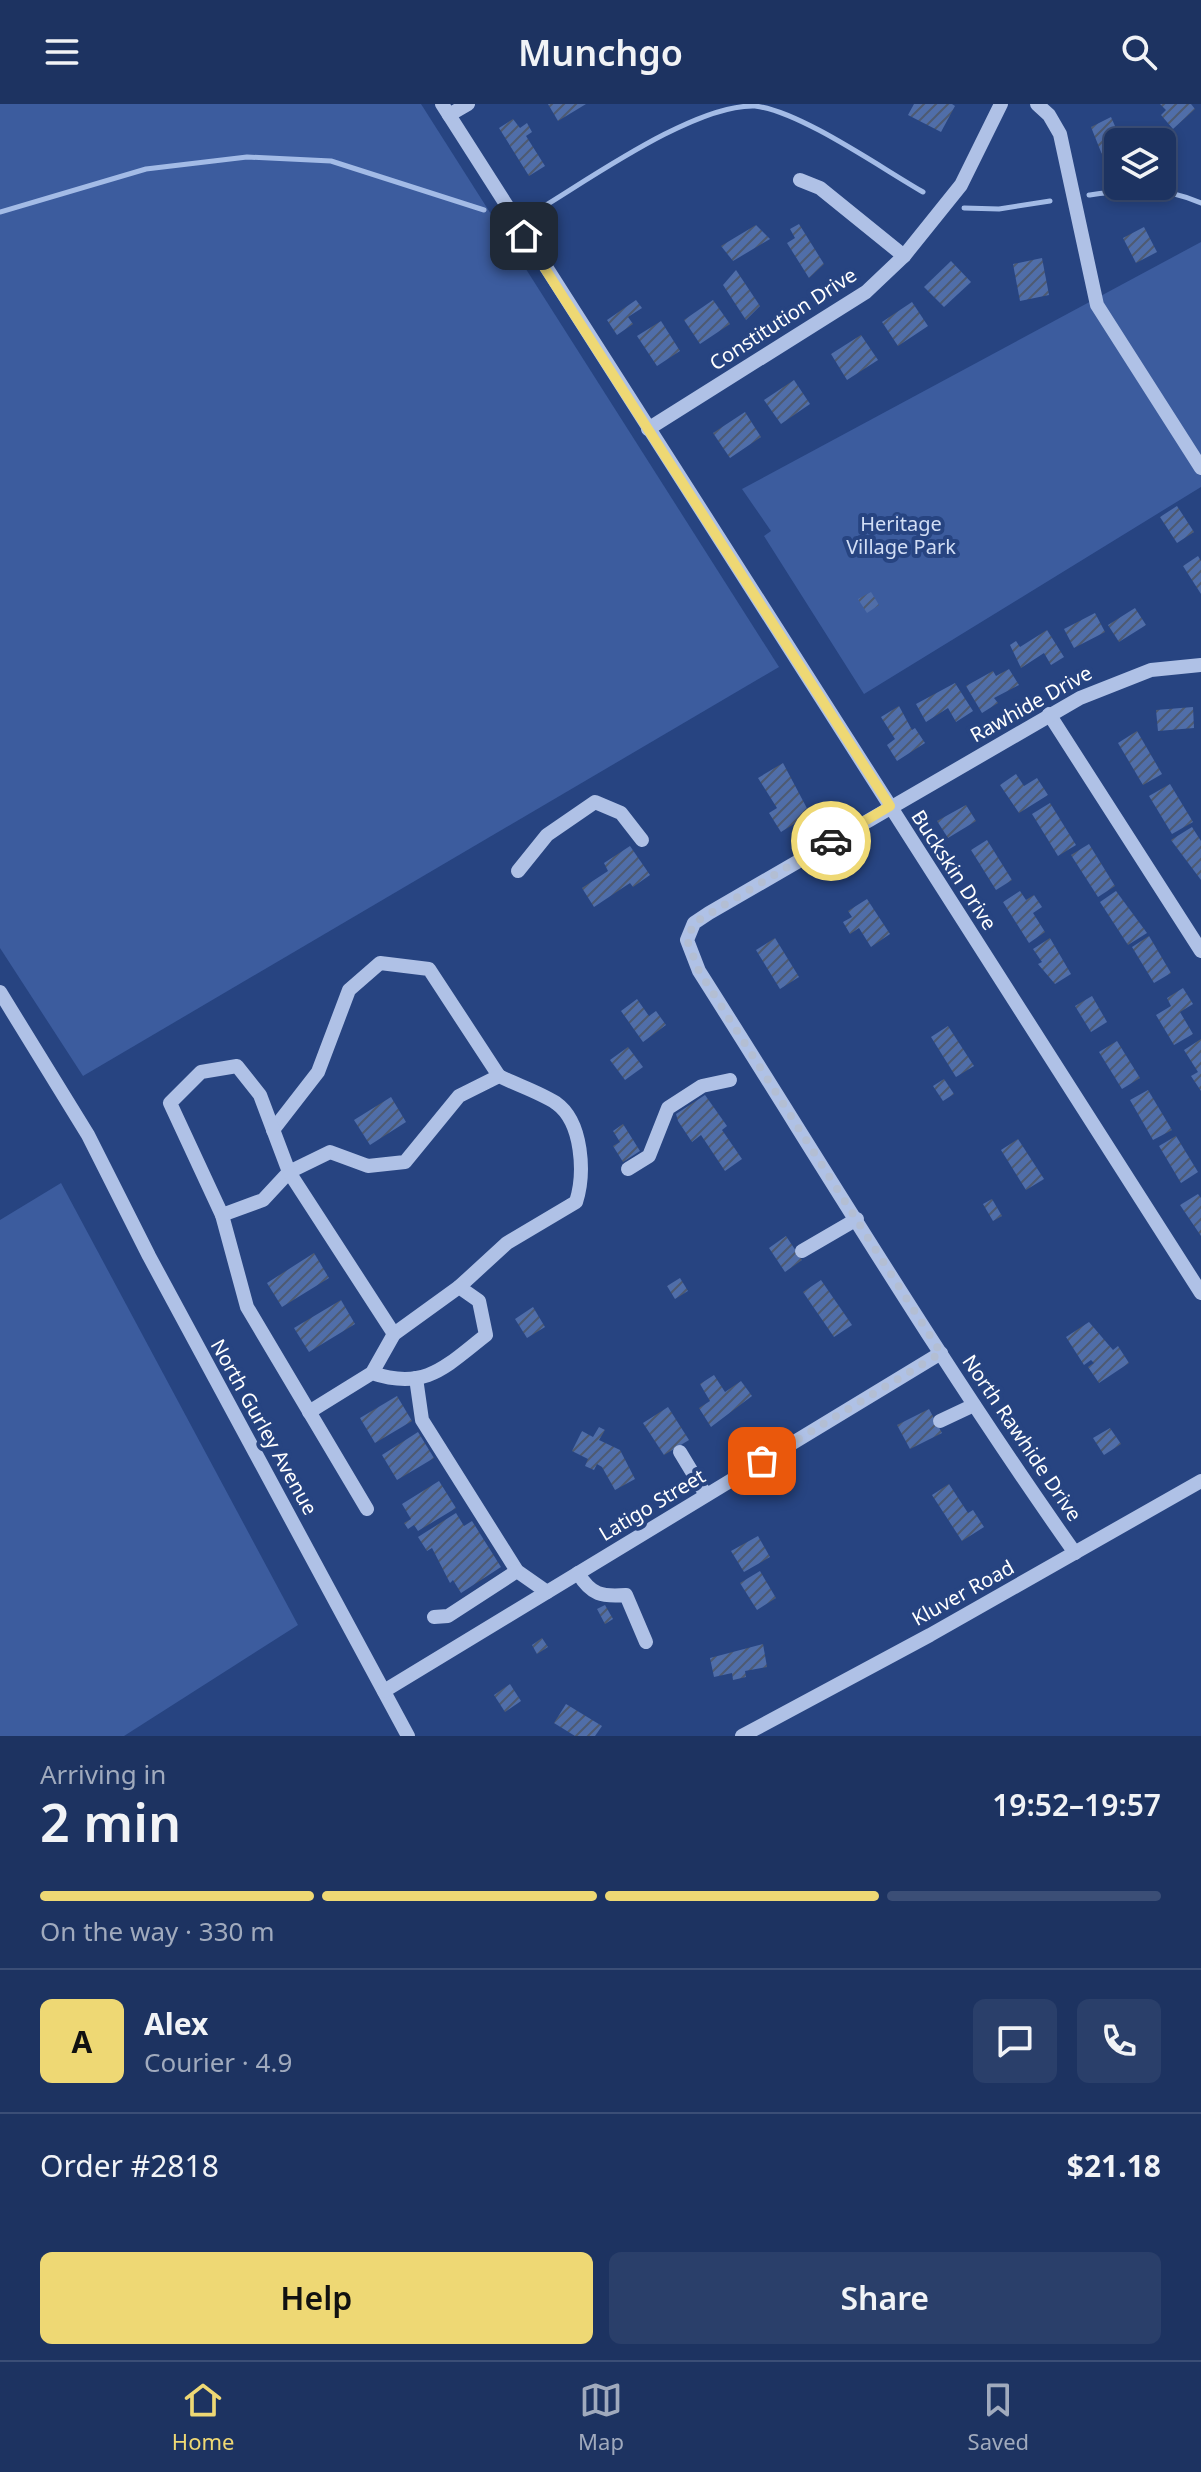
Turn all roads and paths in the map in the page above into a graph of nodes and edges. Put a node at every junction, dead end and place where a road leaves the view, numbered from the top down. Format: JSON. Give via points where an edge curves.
{"nodes":[{"id":1,"x":468,"y":104,"type":"edge"},
{"id":2,"x":1001,"y":104,"type":"edge"},
{"id":3,"x":1037,"y":104,"type":"edge"},
{"id":4,"x":446,"y":110,"type":"edge"},
{"id":5,"x":800,"y":180,"type":"dead end"},
{"id":6,"x":904,"y":256,"type":"junction"},
{"id":7,"x":648,"y":429,"type":"junction"},
{"id":8,"x":1201,"y":468,"type":"edge"},
{"id":9,"x":1201,"y":665,"type":"edge"},
{"id":10,"x":1049,"y":714,"type":"junction"},
{"id":11,"x":890,"y":806,"type":"junction"},
{"id":12,"x":642,"y":840,"type":"dead end"},
{"id":13,"x":518,"y":871,"type":"dead end"},
{"id":14,"x":1201,"y":951,"type":"edge"},
{"id":15,"x":0,"y":992,"type":"edge"},
{"id":16,"x":499,"y":1076,"type":"junction"},
{"id":17,"x":730,"y":1080,"type":"dead end"},
{"id":18,"x":273,"y":1130,"type":"junction"},
{"id":19,"x":628,"y":1169,"type":"dead end"},
{"id":20,"x":289,"y":1172,"type":"junction"},
{"id":21,"x":222,"y":1215,"type":"junction"},
{"id":22,"x":857,"y":1219,"type":"junction"},
{"id":23,"x":802,"y":1251,"type":"dead end"},
{"id":24,"x":459,"y":1287,"type":"junction"},
{"id":25,"x":1201,"y":1293,"type":"edge"},
{"id":26,"x":394,"y":1334,"type":"junction"},
{"id":27,"x":941,"y":1353,"type":"junction"},
{"id":28,"x":372,"y":1373,"type":"junction"},
{"id":29,"x":416,"y":1378,"type":"junction"},
{"id":30,"x":974,"y":1405,"type":"junction"},
{"id":31,"x":309,"y":1412,"type":"junction"},
{"id":32,"x":940,"y":1421,"type":"dead end"},
{"id":33,"x":680,"y":1452,"type":"dead end"},
{"id":34,"x":1201,"y":1481,"type":"edge"},
{"id":35,"x":706,"y":1495,"type":"junction"},
{"id":36,"x":367,"y":1509,"type":"dead end"},
{"id":37,"x":1075,"y":1553,"type":"junction"},
{"id":38,"x":517,"y":1571,"type":"junction"},
{"id":39,"x":578,"y":1573,"type":"junction"},
{"id":40,"x":547,"y":1592,"type":"junction"},
{"id":41,"x":434,"y":1617,"type":"dead end"},
{"id":42,"x":646,"y":1642,"type":"dead end"},
{"id":43,"x":384,"y":1691,"type":"junction"},
{"id":44,"x":790,"y":1709,"type":"junction"},
{"id":45,"x":408,"y":1736,"type":"edge"},
{"id":46,"x":742,"y":1736,"type":"edge"},
{"id":47,"x":759,"y":1736,"type":"edge"}],
"edges":[{"from":1,"to":4,"type":"street"},
{"from":2,"to":6,"type":"street","name":"Constitution Drive","via":[[961,185]]},
{"from":3,"to":8,"type":"street","via":[[1060,134],[1097,305]]},
{"from":4,"to":7,"type":"street","name":"Buckskin Drive"},
{"from":5,"to":6,"type":"street","via":[[820,188]]},
{"from":6,"to":7,"type":"street","name":"Constitution Drive","via":[[866,292]]},
{"from":7,"to":11,"type":"street","name":"Buckskin Drive"},
{"from":9,"to":10,"type":"street","name":"Rawhide Drive","via":[[1151,670]]},
{"from":10,"to":11,"type":"street","name":"Rawhide Drive"},
{"from":10,"to":14,"type":"street"},
{"from":11,"to":22,"type":"street","name":"North Rawhide Drive","via":[[709,913],[694,923],[687,940],[699,971]]},
{"from":11,"to":25,"type":"street","name":"Buckskin Drive"},
{"from":12,"to":13,"type":"street","via":[[621,813],[595,802],[547,835]]},
{"from":15,"to":43,"type":"street","name":"North Gurley Avenue","via":[[88,1135]]},
{"from":16,"to":18,"type":"street","via":[[429,969],[380,963],[349,990],[318,1072]]},
{"from":16,"to":20,"type":"street","via":[[459,1096],[405,1162],[368,1166],[330,1152]]},
{"from":16,"to":24,"type":"street","via":[[558,1104],[582,1155],[583,1180],[576,1202],[507,1243]]},
{"from":17,"to":19,"type":"street","via":[[702,1086],[668,1108],[649,1156]]},
{"from":18,"to":20,"type":"street"},
{"from":18,"to":21,"type":"street","via":[[260,1095],[237,1066],[201,1072],[170,1103]]},
{"from":20,"to":21,"type":"street","via":[[263,1200]]},
{"from":20,"to":26,"type":"street"},
{"from":21,"to":31,"type":"street","via":[[247,1307]]},
{"from":22,"to":23,"type":"street"},
{"from":22,"to":27,"type":"street","name":"North Rawhide Drive"},
{"from":24,"to":26,"type":"street"},
{"from":24,"to":29,"type":"street","via":[[479,1301],[486,1335],[439,1371]]},
{"from":26,"to":28,"type":"street"},
{"from":27,"to":30,"type":"street","name":"North Rawhide Drive"},
{"from":27,"to":35,"type":"street","name":"Latigo Street"},
{"from":28,"to":29,"type":"street","via":[[400,1382]]},
{"from":28,"to":31,"type":"street"},
{"from":29,"to":38,"type":"street","via":[[422,1420]]},
{"from":30,"to":32,"type":"street"},
{"from":30,"to":37,"type":"street","name":"North Rawhide Drive"},
{"from":31,"to":36,"type":"street"},
{"from":33,"to":35,"type":"street"},
{"from":34,"to":37,"type":"street","name":"Kluver Road"},
{"from":35,"to":39,"type":"street","name":"Latigo Street"},
{"from":37,"to":44,"type":"street","name":"Kluver Road"},
{"from":38,"to":40,"type":"street"},
{"from":38,"to":41,"type":"street","via":[[448,1616]]},
{"from":39,"to":40,"type":"street","name":"Latigo Street"},
{"from":39,"to":42,"type":"street","via":[[588,1589],[602,1597],[626,1595]]},
{"from":40,"to":43,"type":"street","name":"Latigo Street"},
{"from":43,"to":45,"type":"street","name":"North Gurley Avenue"},
{"from":44,"to":46,"type":"street","name":"Kluver Road"},
{"from":44,"to":47,"type":"street"}]}
